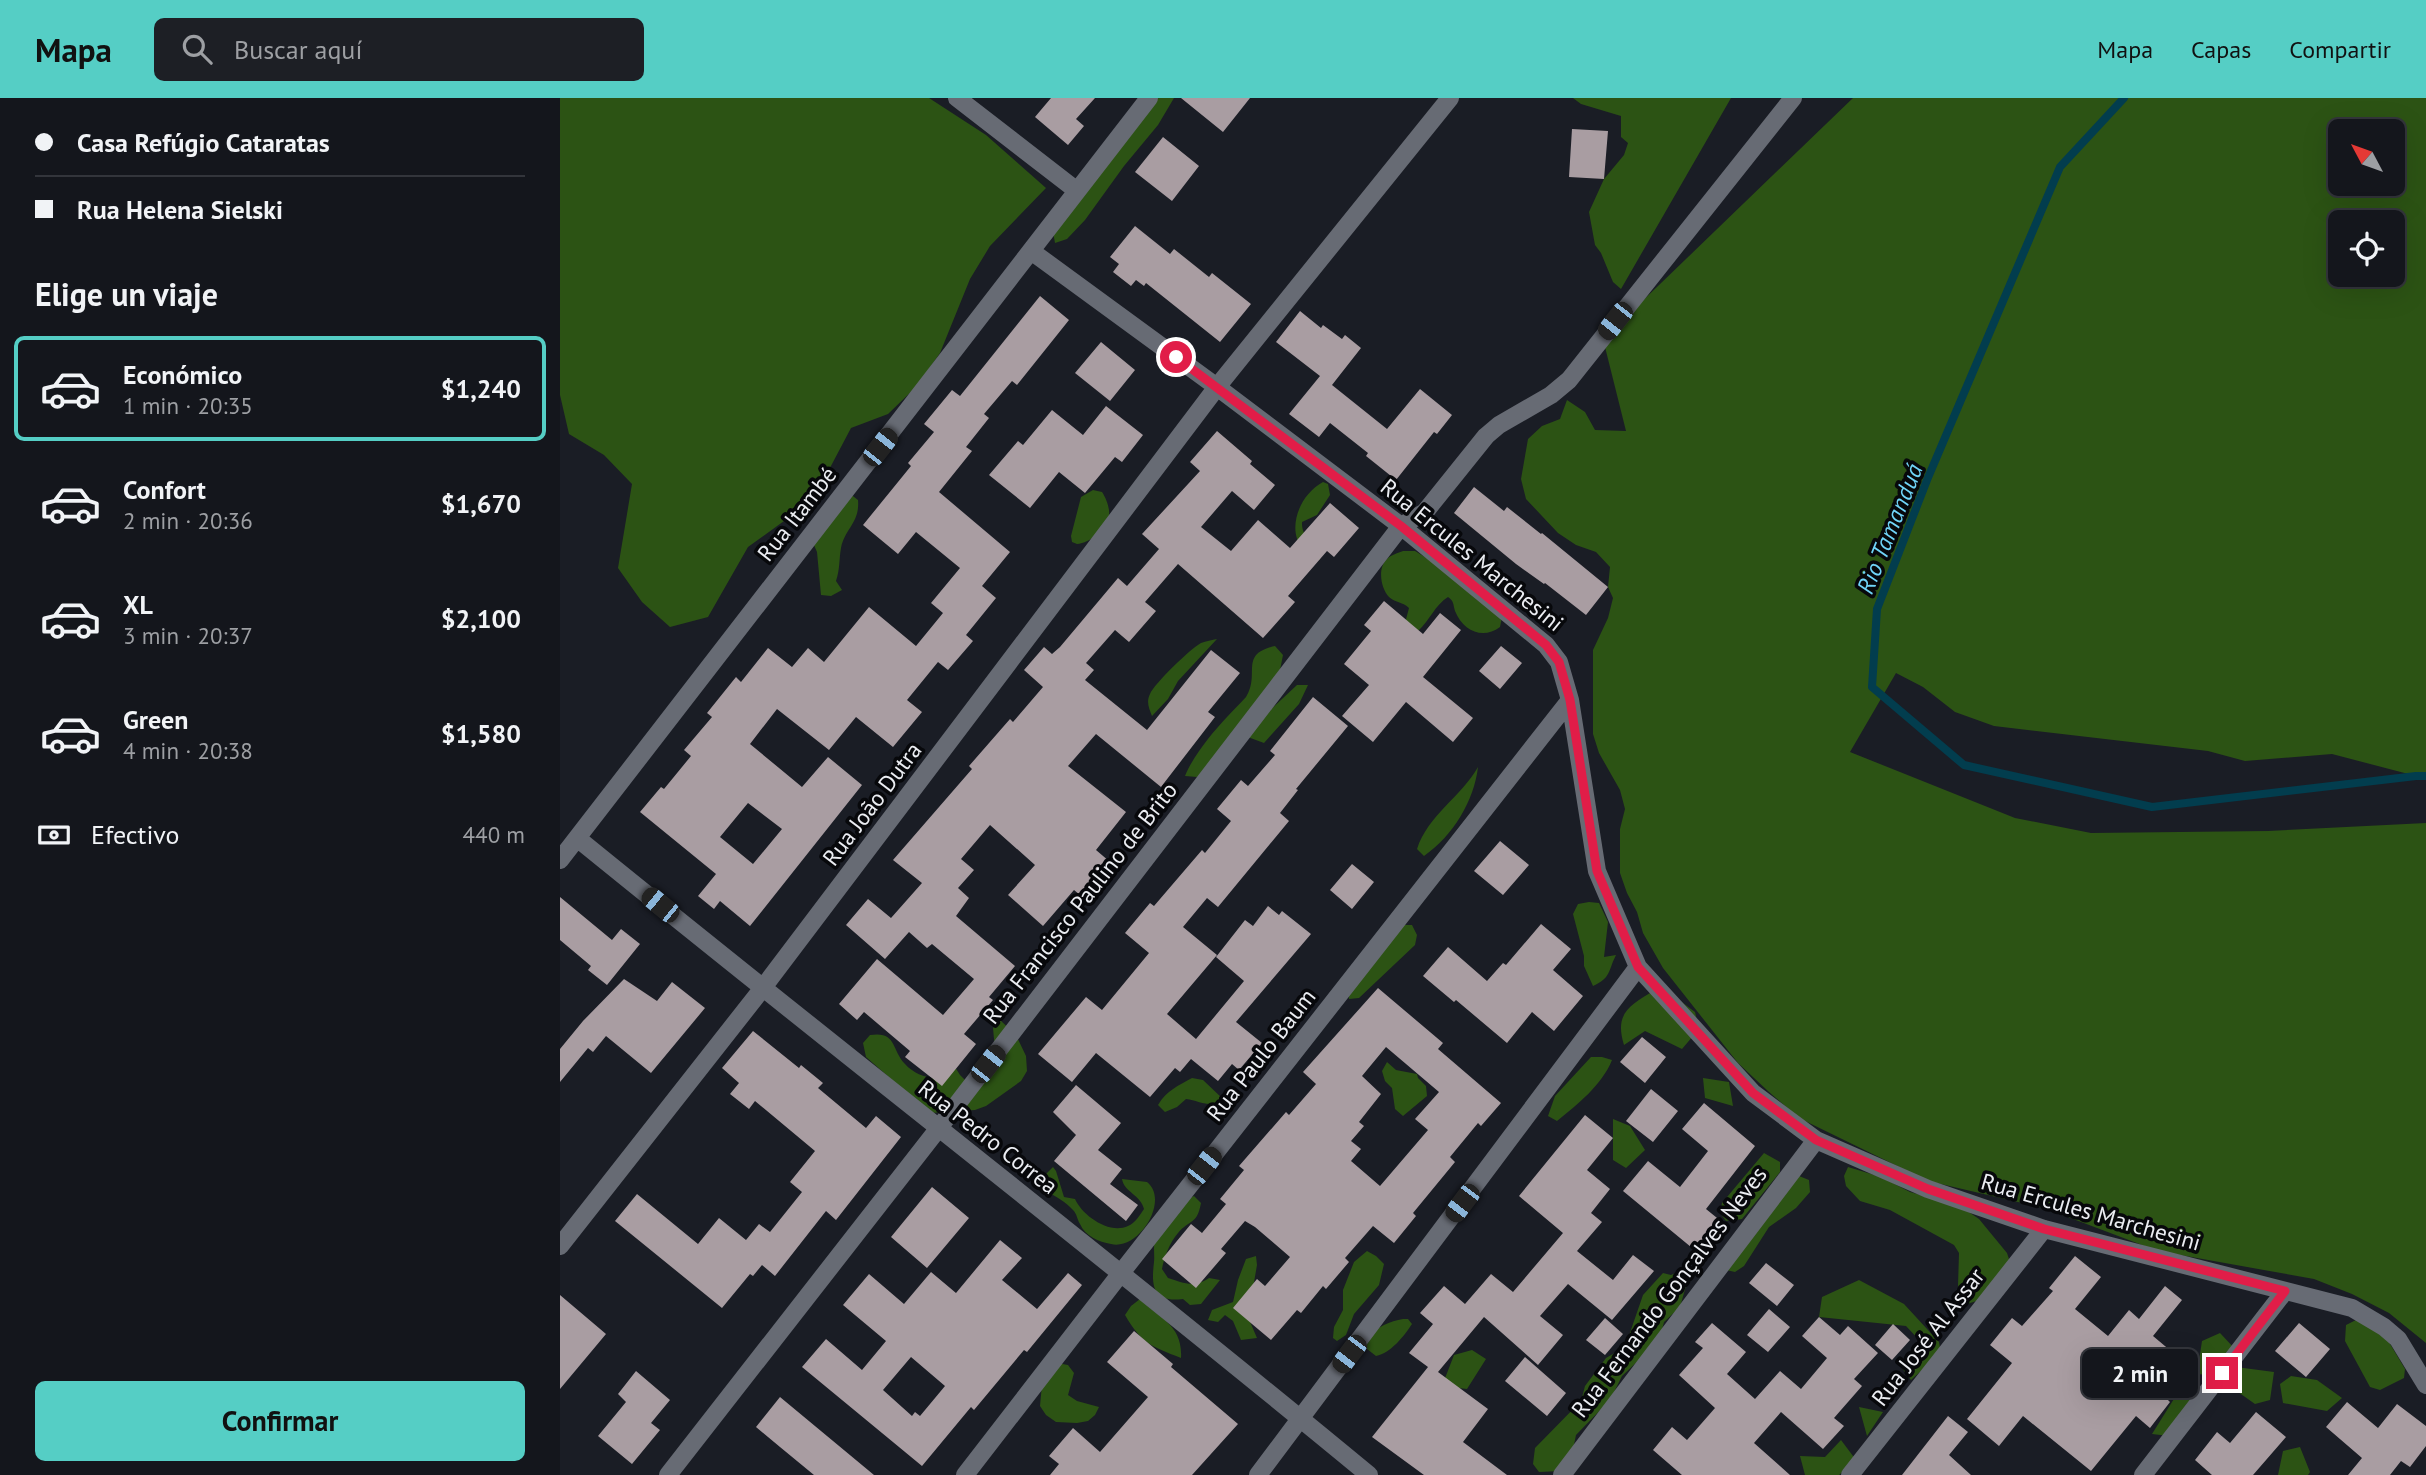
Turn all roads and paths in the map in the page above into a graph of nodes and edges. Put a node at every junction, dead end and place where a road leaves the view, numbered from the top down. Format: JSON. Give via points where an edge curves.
{"nodes":[{"id":1,"x":957,"y":98,"type":"edge"},
{"id":2,"x":1149,"y":98,"type":"edge"},
{"id":3,"x":1450,"y":98,"type":"edge"},
{"id":4,"x":1793,"y":98,"type":"edge"},
{"id":5,"x":1076,"y":190,"type":"junction"},
{"id":6,"x":1031,"y":251,"type":"junction"},
{"id":7,"x":1217,"y":387,"type":"junction"},
{"id":8,"x":1401,"y":526,"type":"junction"},
{"id":9,"x":1570,"y":700,"type":"junction"},
{"id":10,"x":577,"y":838,"type":"junction"},
{"id":11,"x":560,"y":860,"type":"edge"},
{"id":12,"x":1638,"y":967,"type":"junction"},
{"id":13,"x":762,"y":989,"type":"junction"},
{"id":14,"x":938,"y":1129,"type":"junction"},
{"id":15,"x":1816,"y":1140,"type":"junction"},
{"id":16,"x":2044,"y":1229,"type":"junction"},
{"id":17,"x":560,"y":1246,"type":"edge"},
{"id":18,"x":1121,"y":1273,"type":"junction"},
{"id":19,"x":2285,"y":1291,"type":"junction"},
{"id":20,"x":2426,"y":1385,"type":"edge"},
{"id":21,"x":1301,"y":1419,"type":"junction"},
{"id":22,"x":668,"y":1475,"type":"edge"},
{"id":23,"x":965,"y":1475,"type":"edge"},
{"id":24,"x":1258,"y":1475,"type":"edge"},
{"id":25,"x":1369,"y":1475,"type":"edge"},
{"id":26,"x":1562,"y":1475,"type":"edge"},
{"id":27,"x":1850,"y":1475,"type":"edge"},
{"id":28,"x":2143,"y":1475,"type":"edge"}],
"edges":[{"from":1,"to":5,"type":"street"},
{"from":2,"to":5,"type":"street","name":"Rua Itambé"},
{"from":3,"to":7,"type":"street","name":"Rua João Dutra"},
{"from":4,"to":8,"type":"street","name":"Rua Francisco Paulino de Brito","via":[[1569,380],[1486,436],[1425,512]]},
{"from":5,"to":6,"type":"street","name":"Rua Itambé"},
{"from":6,"to":7,"type":"street","name":"Rua Ercules Marchesini"},
{"from":6,"to":10,"type":"street","name":"Rua Itambé"},
{"from":7,"to":8,"type":"street","name":"Rua Ercules Marchesini"},
{"from":7,"to":13,"type":"street","name":"Rua João Dutra"},
{"from":8,"to":9,"type":"street","name":"Rua Ercules Marchesini","via":[[1546,645],[1559,662]]},
{"from":8,"to":14,"type":"street","name":"Rua Francisco Paulino de Brito"},
{"from":9,"to":12,"type":"street","name":"Rua Ercules Marchesini","via":[[1597,871]]},
{"from":9,"to":18,"type":"street","name":"Rua Paulo Baum"},
{"from":10,"to":11,"type":"street","name":"Rua Itambé"},
{"from":10,"to":13,"type":"street","name":"Rua Pedro Correa"},
{"from":12,"to":15,"type":"street","name":"Rua Ercules Marchesini","via":[[1753,1093]]},
{"from":12,"to":21,"type":"street"},
{"from":13,"to":14,"type":"street","name":"Rua Pedro Correa"},
{"from":13,"to":17,"type":"street","name":"Rua João Dutra"},
{"from":14,"to":18,"type":"street","name":"Rua Pedro Correa"},
{"from":14,"to":22,"type":"street","name":"Rua Francisco Paulino de Brito"},
{"from":15,"to":16,"type":"street","name":"Rua Ercules Marchesini","via":[[1928,1189]]},
{"from":15,"to":26,"type":"street","name":"Rua Fernando Gonçalves Neves"},
{"from":16,"to":19,"type":"street","name":"Rua Ercules Marchesini"},
{"from":16,"to":27,"type":"street","name":"Rua José Al Assar"},
{"from":18,"to":21,"type":"street","name":"Rua Pedro Correa"},
{"from":18,"to":23,"type":"street","name":"Rua Paulo Baum"},
{"from":19,"to":20,"type":"street","name":"Rua Ercules Marchesini","via":[[2352,1308],[2384,1327],[2398,1339]]},
{"from":19,"to":28,"type":"street"},
{"from":21,"to":24,"type":"street"},
{"from":21,"to":25,"type":"street","name":"Rua Pedro Correa"}]}
